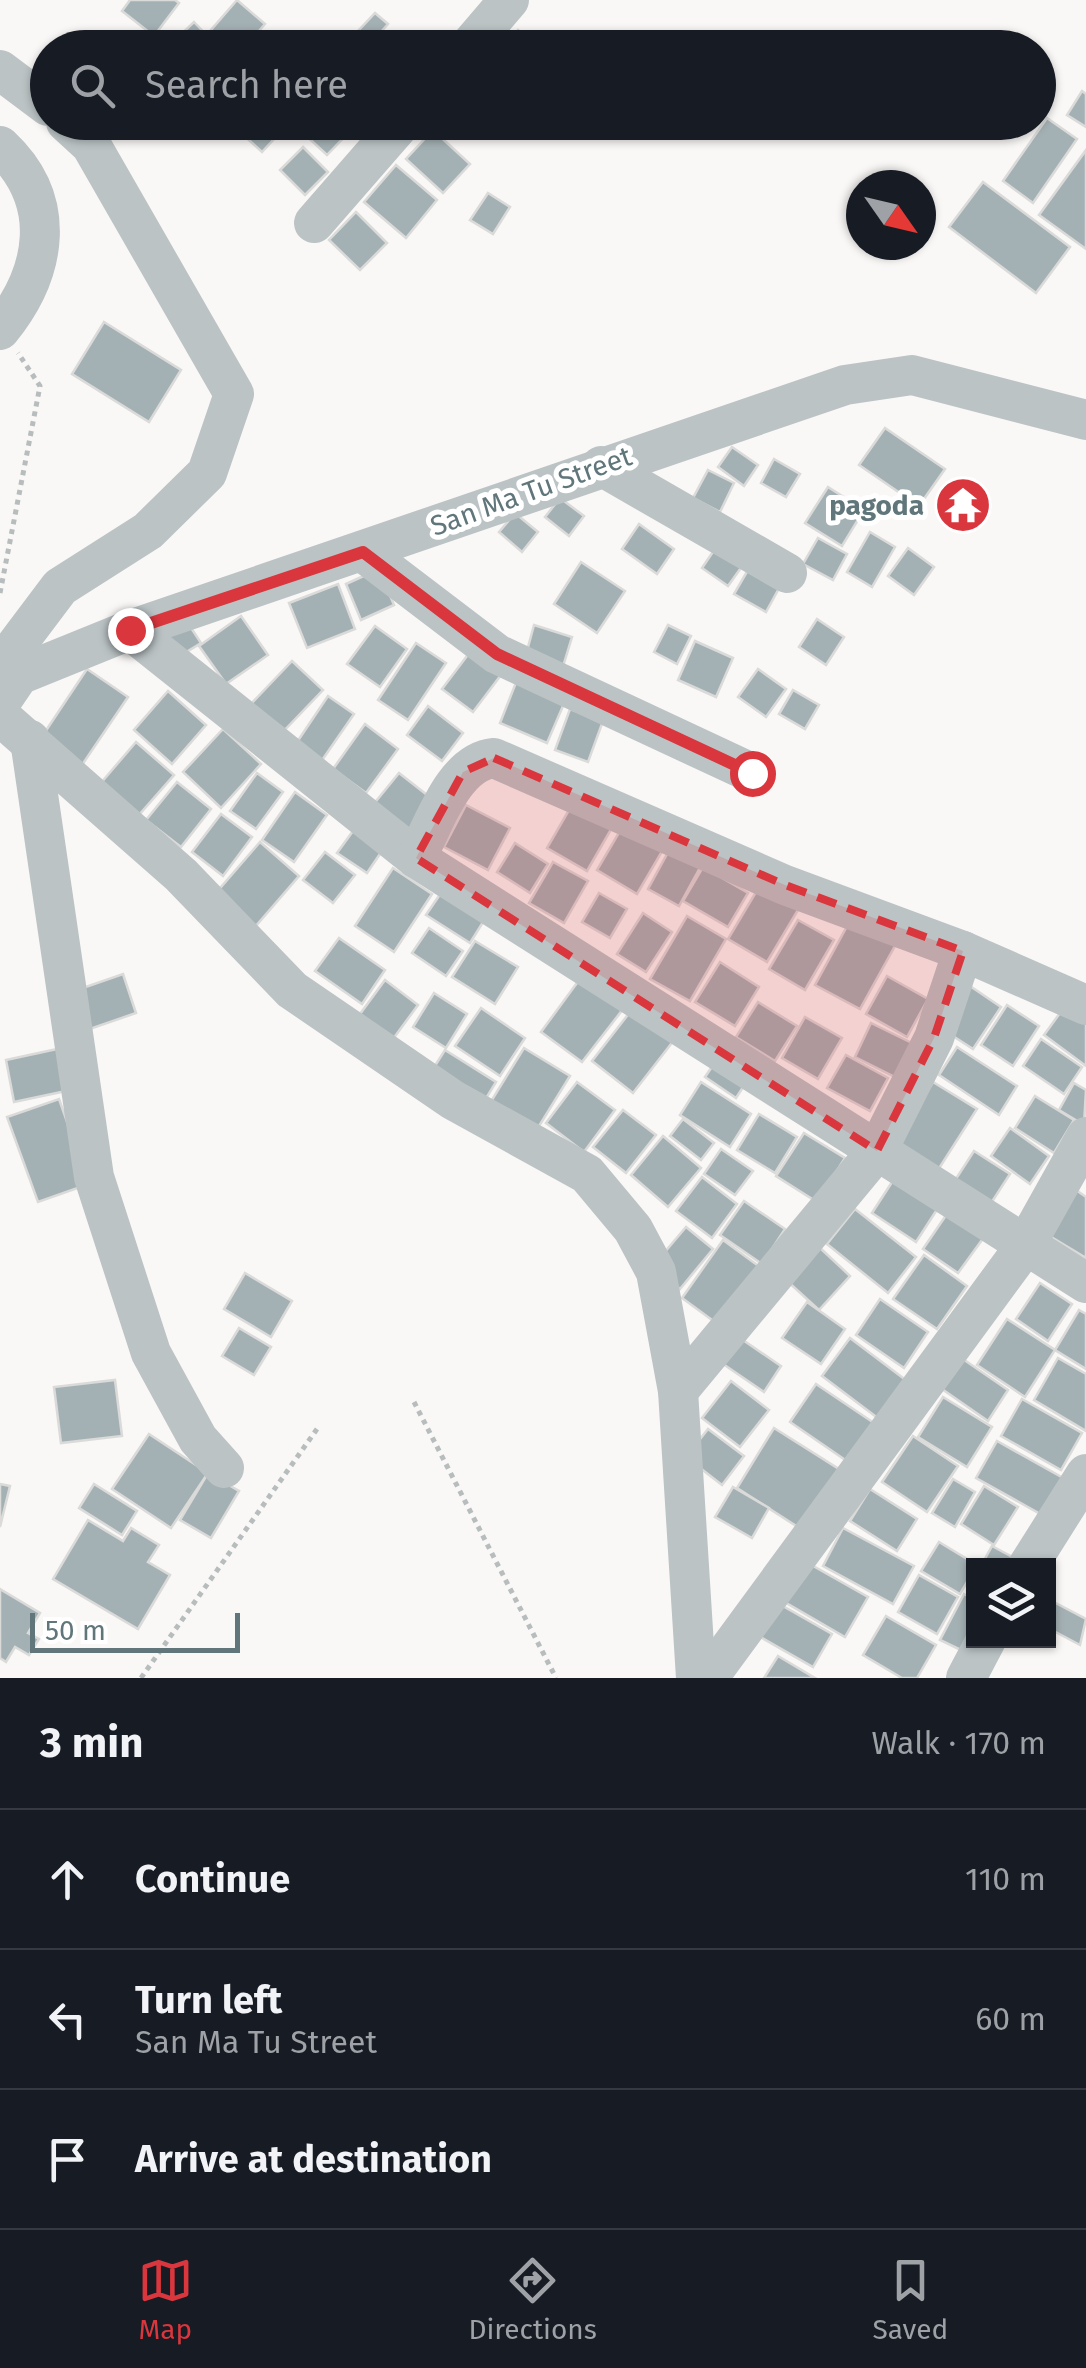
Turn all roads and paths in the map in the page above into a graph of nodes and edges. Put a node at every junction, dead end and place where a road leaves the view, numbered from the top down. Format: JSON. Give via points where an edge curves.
{"nodes":[{"id":1,"x":510,"y":0,"type":"edge"},
{"id":2,"x":484,"y":30,"type":"edge"},
{"id":3,"x":0,"y":70,"type":"edge"},
{"id":4,"x":30,"y":92,"type":"edge"},
{"id":5,"x":86,"y":140,"type":"edge"},
{"id":6,"x":386,"y":140,"type":"edge"},
{"id":7,"x":0,"y":146,"type":"edge"},
{"id":8,"x":314,"y":223,"type":"dead end"},
{"id":9,"x":1,"y":329,"type":"edge"},
{"id":10,"x":1086,"y":420,"type":"edge"},
{"id":11,"x":600,"y":466,"type":"junction"},
{"id":12,"x":363,"y":552,"type":"junction"},
{"id":13,"x":787,"y":573,"type":"dead end"},
{"id":14,"x":0,"y":592,"type":"edge"},
{"id":15,"x":130,"y":630,"type":"junction"},
{"id":16,"x":5,"y":676,"type":"edge"},
{"id":17,"x":15,"y":728,"type":"edge"},
{"id":18,"x":752,"y":773,"type":"dead end"},
{"id":19,"x":416,"y":858,"type":"junction"},
{"id":20,"x":963,"y":950,"type":"junction"},
{"id":21,"x":1086,"y":1005,"type":"edge"},
{"id":22,"x":1086,"y":1137,"type":"edge"},
{"id":23,"x":877,"y":1151,"type":"junction"},
{"id":24,"x":1025,"y":1246,"type":"junction"},
{"id":25,"x":1086,"y":1282,"type":"edge"},
{"id":26,"x":678,"y":1391,"type":"junction"},
{"id":27,"x":414,"y":1402,"type":"dead end"},
{"id":28,"x":317,"y":1430,"type":"dead end"},
{"id":29,"x":224,"y":1468,"type":"dead end"},
{"id":30,"x":1086,"y":1474,"type":"edge"},
{"id":31,"x":1033,"y":1558,"type":"edge"},
{"id":32,"x":982,"y":1648,"type":"edge"},
{"id":33,"x":141,"y":1678,"type":"edge"},
{"id":34,"x":556,"y":1678,"type":"edge"},
{"id":35,"x":696,"y":1678,"type":"edge"},
{"id":36,"x":708,"y":1678,"type":"edge"},
{"id":37,"x":966,"y":1678,"type":"edge"}],
"edges":[{"from":1,"to":2,"type":"street"},
{"from":3,"to":4,"type":"street"},
{"from":5,"to":16,"type":"street","via":[[234,394],[207,472],[148,531],[60,587]]},
{"from":6,"to":8,"type":"street"},
{"from":7,"to":9,"type":"street","via":[[19,164],[44,231],[28,291]]},
{"from":9,"to":14,"type":"path","via":[[40,386]]},
{"from":10,"to":11,"type":"street","name":"San Ma Tu Street","via":[[912,375],[845,384]]},
{"from":11,"to":12,"type":"street","name":"San Ma Tu Street"},
{"from":11,"to":13,"type":"street"},
{"from":12,"to":15,"type":"street","name":"San Ma Tu Street"},
{"from":12,"to":18,"type":"street","via":[[497,654]]},
{"from":15,"to":16,"type":"street","name":"San Ma Tu Street"},
{"from":15,"to":19,"type":"street"},
{"from":17,"to":26,"type":"street","via":[[181,874],[292,990],[453,1100],[587,1174],[633,1229],[656,1272]]},
{"from":17,"to":29,"type":"street","via":[[94,1177],[152,1353],[190,1425]]},
{"from":19,"to":20,"type":"street","via":[[463,772],[494,758],[785,885]]},
{"from":19,"to":23,"type":"street"},
{"from":20,"to":21,"type":"street"},
{"from":20,"to":23,"type":"street","via":[[934,1038]]},
{"from":22,"to":24,"type":"street"},
{"from":23,"to":24,"type":"street"},
{"from":23,"to":26,"type":"street"},
{"from":24,"to":25,"type":"street"},
{"from":24,"to":36,"type":"street"},
{"from":26,"to":35,"type":"street"},
{"from":27,"to":34,"type":"path"},
{"from":28,"to":33,"type":"path"},
{"from":30,"to":31,"type":"street"},
{"from":32,"to":37,"type":"street"}]}
